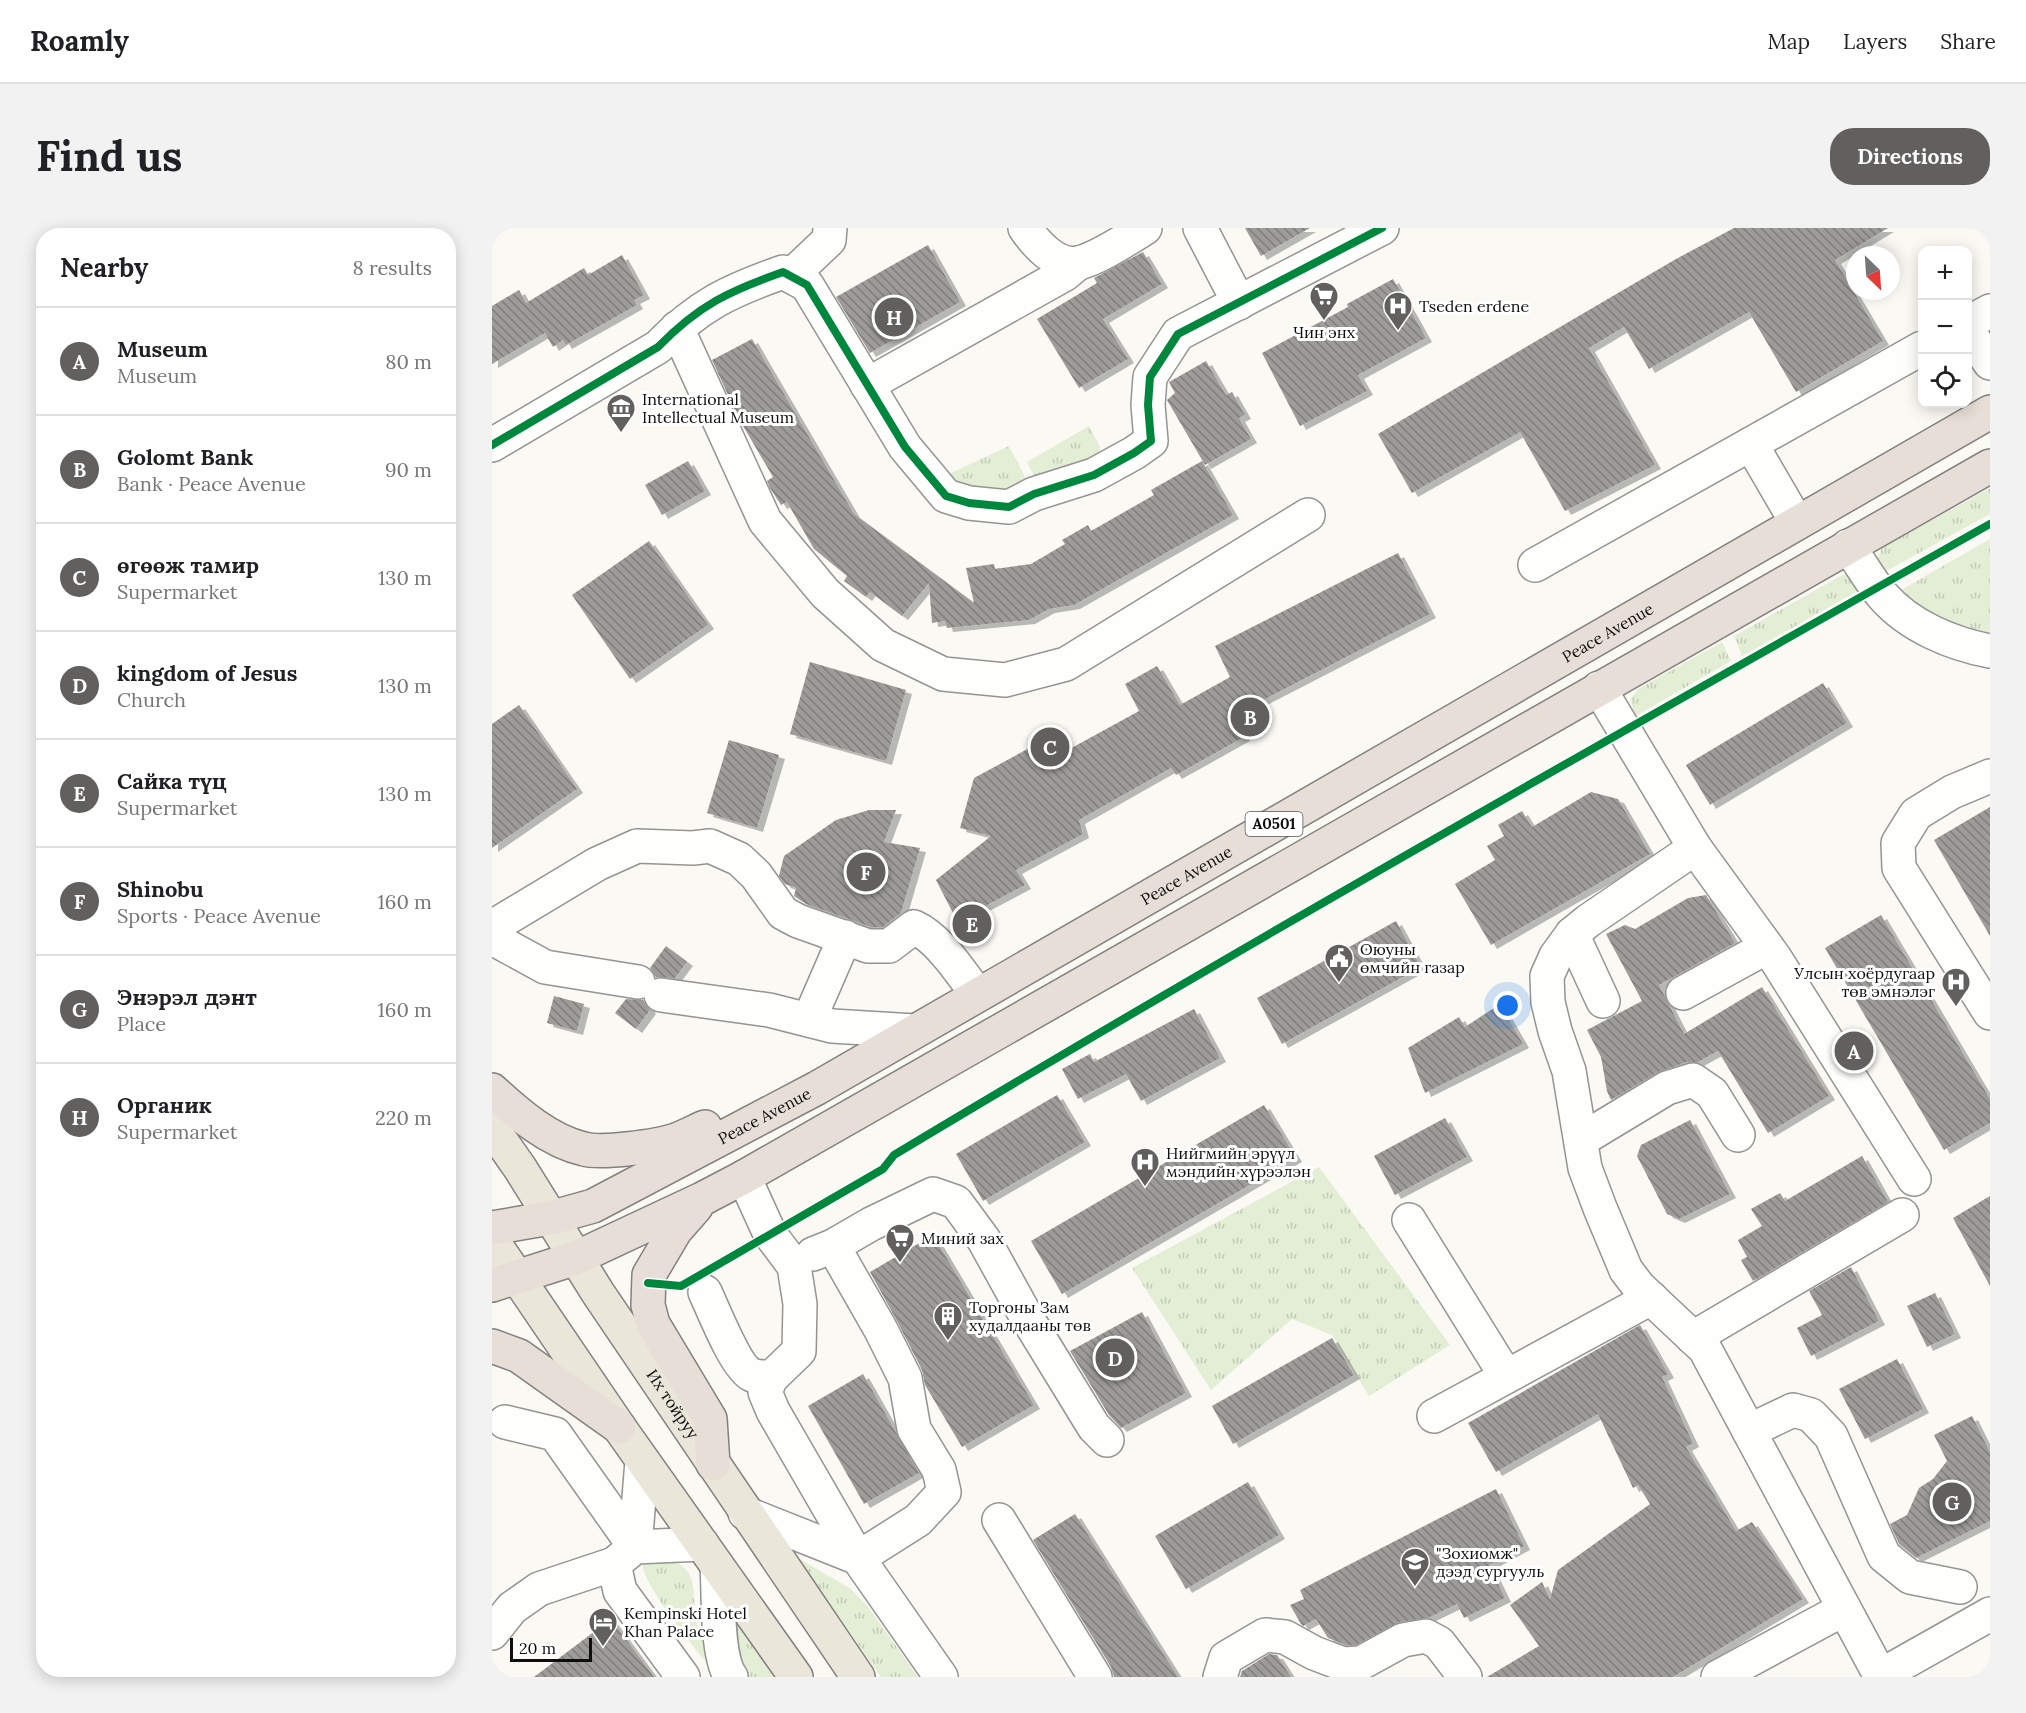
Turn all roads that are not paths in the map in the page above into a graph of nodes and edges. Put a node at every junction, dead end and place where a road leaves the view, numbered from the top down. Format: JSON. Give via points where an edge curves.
{"nodes":[{"id":1,"x":830,"y":228,"type":"edge"},
{"id":2,"x":1025,"y":228,"type":"edge"},
{"id":3,"x":1145,"y":228,"type":"edge"},
{"id":4,"x":1200,"y":228,"type":"edge"},
{"id":5,"x":1382,"y":228,"type":"edge"},
{"id":6,"x":1077,"y":264,"type":"junction"},
{"id":7,"x":791,"y":276,"type":"junction"},
{"id":8,"x":1239,"y":303,"type":"junction"},
{"id":9,"x":1990,"y":311,"type":"edge"},
{"id":10,"x":1972,"y":321,"type":"edge"},
{"id":11,"x":677,"y":328,"type":"junction"},
{"id":12,"x":1972,"y":337,"type":"edge"},
{"id":13,"x":1918,"y":351,"type":"edge"},
{"id":14,"x":1990,"y":363,"type":"edge"},
{"id":15,"x":867,"y":385,"type":"junction"},
{"id":16,"x":1990,"y":412,"type":"edge"},
{"id":17,"x":1751,"y":444,"type":"junction"},
{"id":18,"x":492,"y":445,"type":"edge"},
{"id":19,"x":1990,"y":466,"type":"edge"},
{"id":20,"x":1308,"y":515,"type":"dead end"},
{"id":21,"x":1797,"y":523,"type":"junction"},
{"id":22,"x":1848,"y":546,"type":"junction"},
{"id":23,"x":1535,"y":565,"type":"dead end"},
{"id":24,"x":1990,"y":651,"type":"edge"},
{"id":25,"x":1599,"y":688,"type":"junction"},
{"id":26,"x":1990,"y":776,"type":"edge"},
{"id":27,"x":1695,"y":848,"type":"junction"},
{"id":28,"x":492,"y":927,"type":"edge"},
{"id":29,"x":1572,"y":934,"type":"junction"},
{"id":30,"x":845,"y":937,"type":"junction"},
{"id":31,"x":492,"y":938,"type":"edge"},
{"id":32,"x":1767,"y":947,"type":"junction"},
{"id":33,"x":1683,"y":993,"type":"dead end"},
{"id":34,"x":977,"y":994,"type":"junction"},
{"id":35,"x":1604,"y":1001,"type":"dead end"},
{"id":36,"x":1990,"y":1013,"type":"edge"},
{"id":37,"x":809,"y":1020,"type":"junction"},
{"id":38,"x":915,"y":1030,"type":"junction"},
{"id":39,"x":817,"y":1088,"type":"junction"},
{"id":40,"x":492,"y":1090,"type":"edge"},
{"id":41,"x":492,"y":1128,"type":"edge"},
{"id":42,"x":1738,"y":1135,"type":"dead end"},
{"id":43,"x":1581,"y":1140,"type":"junction"},
{"id":44,"x":744,"y":1178,"type":"junction"},
{"id":45,"x":1914,"y":1179,"type":"dead end"},
{"id":46,"x":702,"y":1199,"type":"junction"},
{"id":47,"x":1902,"y":1215,"type":"dead end"},
{"id":48,"x":550,"y":1218,"type":"junction"},
{"id":49,"x":1409,"y":1220,"type":"dead end"},
{"id":50,"x":492,"y":1228,"type":"edge"},
{"id":51,"x":492,"y":1240,"type":"edge"},
{"id":52,"x":833,"y":1245,"type":"junction"},
{"id":53,"x":576,"y":1258,"type":"junction"},
{"id":54,"x":794,"y":1266,"type":"junction"},
{"id":55,"x":505,"y":1281,"type":"edge"},
{"id":56,"x":705,"y":1292,"type":"dead end"},
{"id":57,"x":1651,"y":1298,"type":"junction"},
{"id":58,"x":1693,"y":1338,"type":"junction"},
{"id":59,"x":492,"y":1346,"type":"edge"},
{"id":60,"x":1506,"y":1376,"type":"junction"},
{"id":61,"x":771,"y":1378,"type":"junction"},
{"id":62,"x":1434,"y":1416,"type":"dead end"},
{"id":63,"x":505,"y":1422,"type":"dead end"},
{"id":64,"x":619,"y":1427,"type":"junction"},
{"id":65,"x":1749,"y":1431,"type":"junction"},
{"id":66,"x":1107,"y":1440,"type":"dead end"},
{"id":67,"x":642,"y":1461,"type":"junction"},
{"id":68,"x":713,"y":1464,"type":"junction"},
{"id":69,"x":745,"y":1513,"type":"junction"},
{"id":70,"x":999,"y":1520,"type":"dead end"},
{"id":71,"x":710,"y":1555,"type":"junction"},
{"id":72,"x":625,"y":1556,"type":"junction"},
{"id":73,"x":858,"y":1558,"type":"junction"},
{"id":74,"x":1960,"y":1587,"type":"dead end"},
{"id":75,"x":1844,"y":1609,"type":"junction"},
{"id":76,"x":1990,"y":1614,"type":"edge"},
{"id":77,"x":492,"y":1633,"type":"edge"},
{"id":78,"x":1881,"y":1676,"type":"edge"},
{"id":79,"x":683,"y":1677,"type":"edge"},
{"id":80,"x":730,"y":1677,"type":"edge"},
{"id":81,"x":796,"y":1677,"type":"edge"},
{"id":82,"x":858,"y":1677,"type":"edge"},
{"id":83,"x":941,"y":1677,"type":"edge"},
{"id":84,"x":1095,"y":1677,"type":"edge"},
{"id":85,"x":1220,"y":1677,"type":"edge"},
{"id":86,"x":1465,"y":1677,"type":"edge"},
{"id":87,"x":1718,"y":1677,"type":"edge"}],
"edges":[{"from":1,"to":7,"type":"street","via":[[829,240]]},
{"from":2,"to":6,"type":"street","via":[[1035,243],[1058,260]]},
{"from":3,"to":6,"type":"street"},
{"from":4,"to":8,"type":"street"},
{"from":5,"to":8,"type":"street"},
{"from":6,"to":15,"type":"street"},
{"from":7,"to":11,"type":"street","via":[[783,272],[738,288]]},
{"from":7,"to":15,"type":"street","via":[[807,285]]},
{"from":8,"to":15,"type":"street","via":[[1178,334],[1150,377],[1150,441],[1094,475],[1034,494],[1009,507],[946,496],[905,447]]},
{"from":9,"to":10,"type":"street"},
{"from":11,"to":18,"type":"street","via":[[658,347]]},
{"from":11,"to":20,"type":"street","via":[[765,521],[825,593],[883,645],[943,674],[1005,680],[1066,664]]},
{"from":12,"to":14,"type":"street"},
{"from":13,"to":17,"type":"street"},
{"from":16,"to":21,"type":"highway","name":"Peace Avenue","number":"A0501"},
{"from":17,"to":21,"type":"street"},
{"from":17,"to":23,"type":"street"},
{"from":19,"to":22,"type":"highway","number":"A0501"},
{"from":21,"to":34,"type":"highway","name":"Peace Avenue","number":"A0501"},
{"from":22,"to":24,"type":"street","via":[[1882,595],[1917,624],[1972,648]]},
{"from":22,"to":25,"type":"highway","number":"A0501"},
{"from":25,"to":27,"type":"street"},
{"from":25,"to":44,"type":"highway","number":"A0501"},
{"from":26,"to":36,"type":"street","via":[[1952,792],[1916,814],[1898,843],[1899,868]]},
{"from":27,"to":29,"type":"street"},
{"from":27,"to":32,"type":"street"},
{"from":28,"to":30,"type":"street","via":[[597,864],[637,846],[710,846],[739,859],[756,875],[783,913]]},
{"from":29,"to":35,"type":"street"},
{"from":29,"to":43,"type":"street","via":[[1547,976],[1548,1002],[1569,1071]]},
{"from":30,"to":34,"type":"street","via":[[868,946],[889,946],[915,927],[952,962]]},
{"from":30,"to":37,"type":"street"},
{"from":31,"to":37,"type":"street","via":[[545,967]]},
{"from":32,"to":33,"type":"street"},
{"from":32,"to":45,"type":"street"},
{"from":34,"to":38,"type":"highway","name":"Peace Avenue","number":"A0501"},
{"from":37,"to":38,"type":"street","via":[[832,1026]]},
{"from":38,"to":39,"type":"highway","name":"Peace Avenue","number":"A0501"},
{"from":39,"to":40,"type":"highway","via":[[748,1107],[674,1141],[626,1149],[586,1150],[559,1140],[516,1112]]},
{"from":39,"to":48,"type":"highway","name":"Peace Avenue","number":"A0501","via":[[592,1206]]},
{"from":41,"to":48,"type":"main road","name":"Их тойруу"},
{"from":42,"to":43,"type":"street","via":[[1712,1093],[1693,1080],[1667,1088]]},
{"from":43,"to":57,"type":"street","via":[[1585,1168],[1617,1251],[1626,1270]]},
{"from":44,"to":46,"type":"highway","number":"A0501"},
{"from":44,"to":54,"type":"street","via":[[771,1234]]},
{"from":46,"to":53,"type":"highway","number":"A0501"},
{"from":46,"to":68,"type":"highway","via":[[675,1231],[649,1275],[648,1305],[653,1324],[710,1419]]},
{"from":47,"to":58,"type":"street"},
{"from":48,"to":50,"type":"highway","name":"Peace Avenue","number":"A0501"},
{"from":48,"to":53,"type":"main road","name":"Их тойруу"},
{"from":49,"to":60,"type":"street"},
{"from":51,"to":55,"type":"main road"},
{"from":52,"to":54,"type":"street","via":[[804,1257]]},
{"from":52,"to":66,"type":"street","via":[[933,1194],[956,1202],[984,1240],[1094,1427]]},
{"from":52,"to":73,"type":"street","via":[[904,1378],[914,1429],[939,1470],[945,1492],[918,1520]]},
{"from":53,"to":55,"type":"highway","number":"A0501"},
{"from":53,"to":68,"type":"main road","name":"Их тойруу"},
{"from":54,"to":61,"type":"street","via":[[800,1304],[799,1350]]},
{"from":55,"to":64,"type":"main road"},
{"from":56,"to":61,"type":"street","via":[[725,1337],[744,1367],[751,1375]]},
{"from":57,"to":58,"type":"street"},
{"from":57,"to":60,"type":"street"},
{"from":58,"to":65,"type":"street","via":[[1705,1349]]},
{"from":59,"to":64,"type":"highway","via":[[519,1356]]},
{"from":60,"to":62,"type":"street"},
{"from":61,"to":73,"type":"street","via":[[765,1392],[773,1411]]},
{"from":63,"to":72,"type":"street","via":[[555,1434]]},
{"from":64,"to":67,"type":"main road"},
{"from":65,"to":74,"type":"street","via":[[1793,1410],[1811,1415],[1831,1436],[1884,1556],[1910,1577]]},
{"from":65,"to":75,"type":"street"},
{"from":67,"to":71,"type":"main road"},
{"from":67,"to":72,"type":"street"},
{"from":68,"to":69,"type":"main road","name":"Их тойруу"},
{"from":69,"to":73,"type":"street"},
{"from":69,"to":82,"type":"main road","name":"Их тойруу"},
{"from":70,"to":84,"type":"street"},
{"from":71,"to":72,"type":"street"},
{"from":71,"to":80,"type":"street","via":[[722,1656]]},
{"from":71,"to":81,"type":"main road"},
{"from":72,"to":77,"type":"street","via":[[539,1589],[512,1608]]},
{"from":72,"to":79,"type":"street","via":[[620,1591]]},
{"from":73,"to":83,"type":"street"},
{"from":75,"to":78,"type":"street"},
{"from":75,"to":87,"type":"street"},
{"from":76,"to":78,"type":"street"},
{"from":85,"to":86,"type":"street","via":[[1226,1658],[1265,1635],[1285,1637],[1343,1664],[1360,1663],[1403,1640],[1426,1636],[1439,1643]]}]}
